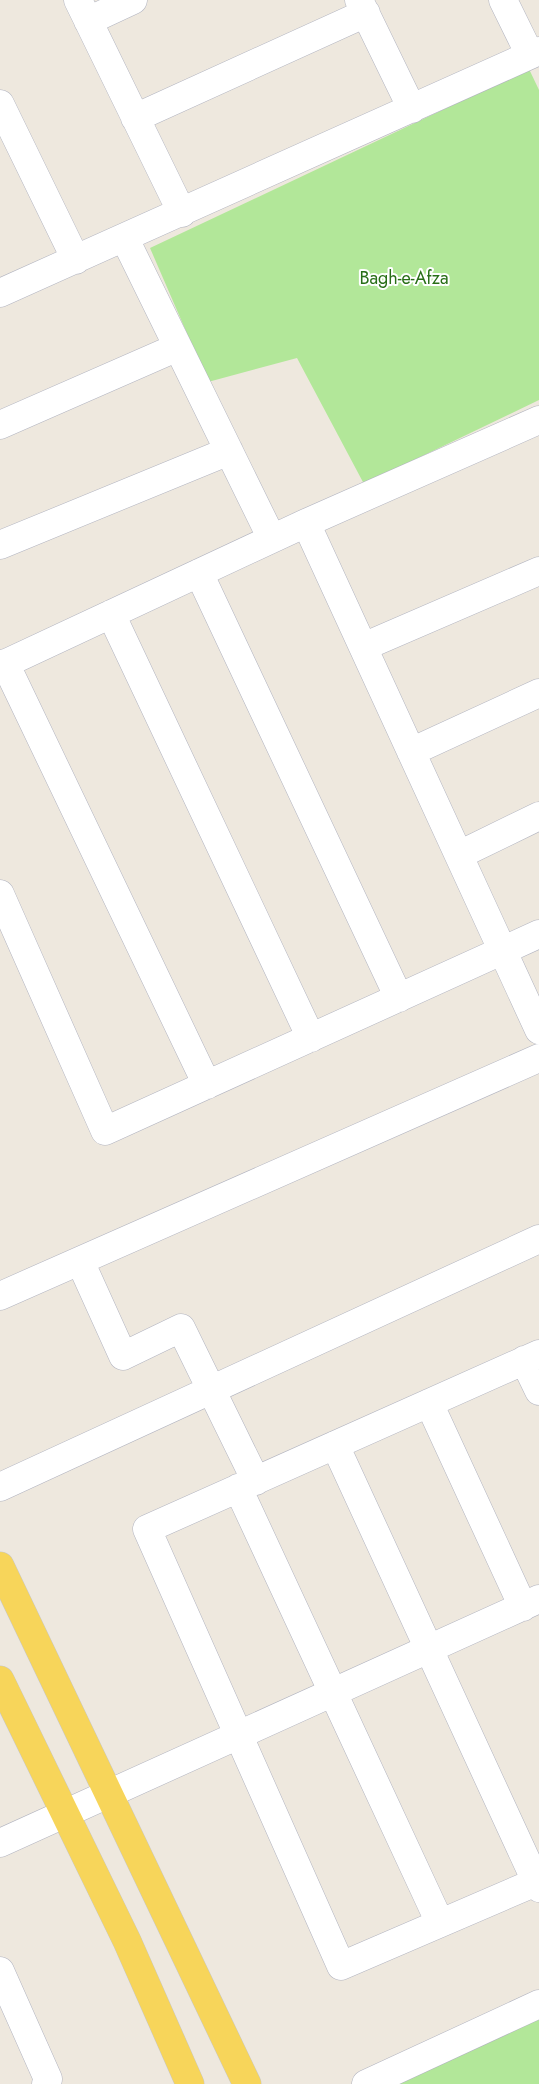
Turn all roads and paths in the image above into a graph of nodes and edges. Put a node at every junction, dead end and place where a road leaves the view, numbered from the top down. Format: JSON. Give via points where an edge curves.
{"nodes":[{"id":1,"x":133,"y":0,"type":"edge"},
{"id":2,"x":504,"y":0,"type":"edge"},
{"id":3,"x":362,"y":7,"type":"edge"},
{"id":4,"x":83,"y":10,"type":"edge"},
{"id":5,"x":535,"y":54,"type":"edge"},
{"id":6,"x":0,"y":104,"type":"edge"},
{"id":7,"x":412,"y":109,"type":"junction"},
{"id":8,"x":135,"y":118,"type":"junction"},
{"id":9,"x":182,"y":213,"type":"junction"},
{"id":10,"x":125,"y":239,"type":"junction"},
{"id":11,"x":76,"y":260,"type":"junction"},
{"id":12,"x":0,"y":293,"type":"edge"},
{"id":13,"x":178,"y":347,"type":"junction"},
{"id":14,"x":539,"y":420,"type":"edge"},
{"id":15,"x":0,"y":425,"type":"edge"},
{"id":16,"x":229,"y":451,"type":"junction"},
{"id":17,"x":306,"y":523,"type":"junction"},
{"id":18,"x":272,"y":539,"type":"junction"},
{"id":19,"x":0,"y":545,"type":"edge"},
{"id":20,"x":539,"y":571,"type":"edge"},
{"id":21,"x":199,"y":573,"type":"junction"},
{"id":22,"x":111,"y":614,"type":"junction"},
{"id":23,"x":363,"y":646,"type":"junction"},
{"id":24,"x":3,"y":665,"type":"edge"},
{"id":25,"x":539,"y":693,"type":"edge"},
{"id":26,"x":412,"y":752,"type":"junction"},
{"id":27,"x":539,"y":816,"type":"edge"},
{"id":28,"x":459,"y":855,"type":"junction"},
{"id":29,"x":0,"y":894,"type":"edge"},
{"id":30,"x":539,"y":934,"type":"edge"},
{"id":31,"x":502,"y":951,"type":"junction"},
{"id":32,"x":400,"y":998,"type":"junction"},
{"id":33,"x":539,"y":1030,"type":"edge"},
{"id":34,"x":311,"y":1038,"type":"junction"},
{"id":35,"x":539,"y":1058,"type":"edge"},
{"id":36,"x":207,"y":1085,"type":"junction"},
{"id":37,"x":539,"y":1239,"type":"edge"},
{"id":38,"x":80,"y":1261,"type":"junction"},
{"id":39,"x":0,"y":1296,"type":"edge"},
{"id":40,"x":532,"y":1357,"type":"edge"},
{"id":41,"x":211,"y":1390,"type":"junction"},
{"id":42,"x":539,"y":1391,"type":"edge"},
{"id":43,"x":429,"y":1403,"type":"junction"},
{"id":44,"x":335,"y":1445,"type":"junction"},
{"id":45,"x":247,"y":1484,"type":"junction"},
{"id":46,"x":0,"y":1487,"type":"edge"},
{"id":47,"x":0,"y":1566,"type":"edge"},
{"id":48,"x":531,"y":1603,"type":"edge"},
{"id":49,"x":430,"y":1648,"type":"junction"},
{"id":50,"x":0,"y":1680,"type":"edge"},
{"id":51,"x":333,"y":1692,"type":"junction"},
{"id":52,"x":239,"y":1734,"type":"junction"},
{"id":53,"x":107,"y":1794,"type":"junction"},
{"id":54,"x":65,"y":1813,"type":"junction"},
{"id":55,"x":0,"y":1842,"type":"edge"},
{"id":56,"x":538,"y":1885,"type":"edge"},
{"id":57,"x":440,"y":1923,"type":"junction"},
{"id":58,"x":0,"y":1971,"type":"edge"},
{"id":59,"x":539,"y":2004,"type":"edge"},
{"id":60,"x":46,"y":2084,"type":"edge"},
{"id":61,"x":190,"y":2084,"type":"edge"},
{"id":62,"x":247,"y":2084,"type":"edge"},
{"id":63,"x":366,"y":2084,"type":"edge"}],
"edges":[{"from":1,"to":4,"type":"street"},
{"from":2,"to":5,"type":"street"},
{"from":3,"to":7,"type":"street"},
{"from":3,"to":8,"type":"street"},
{"from":4,"to":8,"type":"street"},
{"from":5,"to":7,"type":"street"},
{"from":6,"to":11,"type":"street"},
{"from":7,"to":9,"type":"street"},
{"from":8,"to":9,"type":"street"},
{"from":9,"to":10,"type":"street"},
{"from":10,"to":11,"type":"street"},
{"from":10,"to":13,"type":"street"},
{"from":11,"to":12,"type":"street"},
{"from":13,"to":15,"type":"street"},
{"from":13,"to":16,"type":"street"},
{"from":14,"to":17,"type":"street"},
{"from":16,"to":18,"type":"street"},
{"from":16,"to":19,"type":"street"},
{"from":17,"to":18,"type":"street"},
{"from":17,"to":23,"type":"street"},
{"from":18,"to":21,"type":"street"},
{"from":20,"to":23,"type":"street"},
{"from":21,"to":22,"type":"street"},
{"from":21,"to":32,"type":"street"},
{"from":22,"to":24,"type":"street"},
{"from":22,"to":34,"type":"street"},
{"from":23,"to":26,"type":"street"},
{"from":24,"to":36,"type":"street"},
{"from":25,"to":26,"type":"street"},
{"from":26,"to":28,"type":"street"},
{"from":27,"to":28,"type":"street"},
{"from":28,"to":31,"type":"street"},
{"from":29,"to":36,"type":"street","via":[[105,1131]]},
{"from":30,"to":31,"type":"street"},
{"from":31,"to":32,"type":"street"},
{"from":31,"to":33,"type":"street"},
{"from":32,"to":34,"type":"street"},
{"from":34,"to":36,"type":"street"},
{"from":35,"to":38,"type":"street"},
{"from":37,"to":41,"type":"street"},
{"from":38,"to":39,"type":"street"},
{"from":38,"to":41,"type":"street","via":[[124,1356],[181,1328]]},
{"from":40,"to":42,"type":"street"},
{"from":40,"to":43,"type":"street"},
{"from":41,"to":45,"type":"street"},
{"from":41,"to":46,"type":"street"},
{"from":43,"to":44,"type":"street"},
{"from":43,"to":48,"type":"street"},
{"from":44,"to":45,"type":"street"},
{"from":44,"to":49,"type":"street"},
{"from":45,"to":51,"type":"street"},
{"from":45,"to":52,"type":"street","via":[[147,1529]]},
{"from":47,"to":53,"type":"main road"},
{"from":48,"to":49,"type":"street"},
{"from":49,"to":51,"type":"street"},
{"from":49,"to":56,"type":"street"},
{"from":50,"to":54,"type":"main road"},
{"from":51,"to":52,"type":"street"},
{"from":51,"to":57,"type":"street"},
{"from":52,"to":53,"type":"street"},
{"from":52,"to":57,"type":"street","via":[[341,1966]]},
{"from":53,"to":54,"type":"street"},
{"from":53,"to":62,"type":"main road"},
{"from":54,"to":55,"type":"street"},
{"from":54,"to":61,"type":"main road","via":[[127,1941]]},
{"from":56,"to":57,"type":"street"},
{"from":58,"to":60,"type":"street","via":[[48,2079]]},
{"from":59,"to":63,"type":"street"}]}
